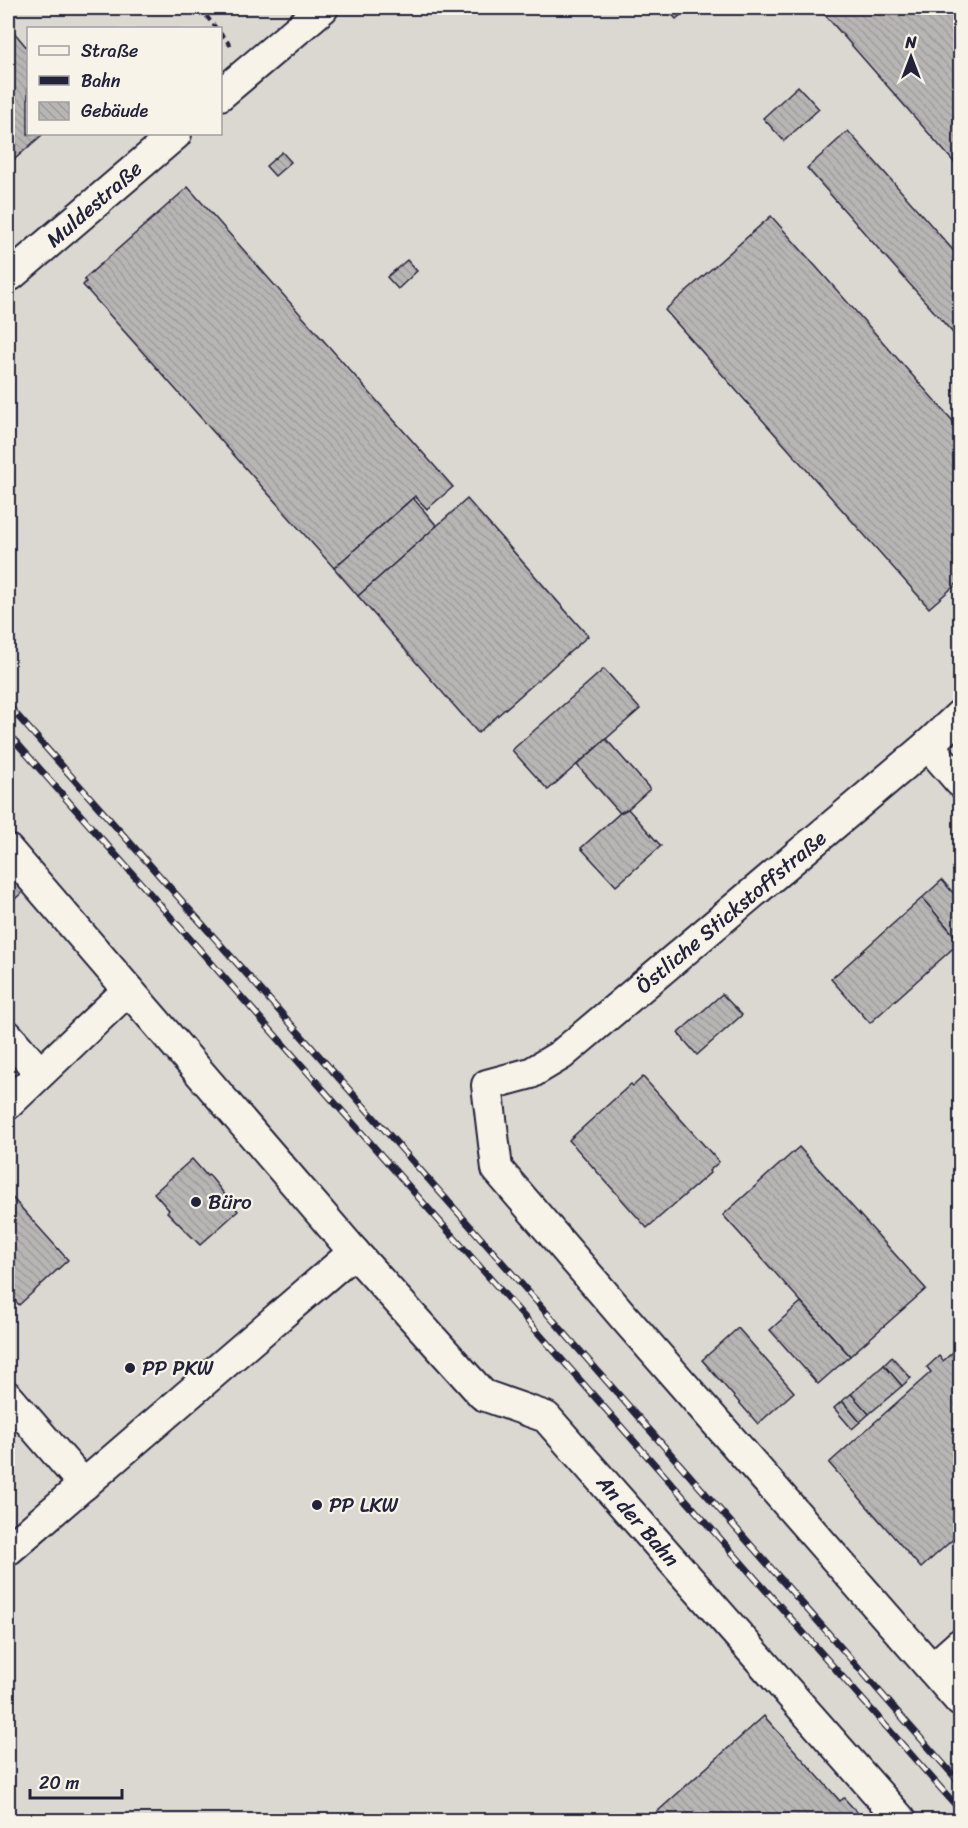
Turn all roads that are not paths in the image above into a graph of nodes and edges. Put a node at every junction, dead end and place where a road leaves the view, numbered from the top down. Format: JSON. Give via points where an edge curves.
{"nodes":[{"id":1,"x":323,"y":8,"type":"edge"},
{"id":2,"x":222,"y":93,"type":"edge"},
{"id":3,"x":175,"y":135,"type":"edge"},
{"id":4,"x":11,"y":275,"type":"dead end"},
{"id":5,"x":960,"y":715,"type":"edge"},
{"id":6,"x":928,"y":745,"type":"junction"},
{"id":7,"x":960,"y":782,"type":"edge"},
{"id":8,"x":8,"y":849,"type":"edge"},
{"id":9,"x":128,"y":990,"type":"junction"},
{"id":10,"x":8,"y":1037,"type":"edge"},
{"id":11,"x":40,"y":1073,"type":"junction"},
{"id":12,"x":8,"y":1104,"type":"edge"},
{"id":13,"x":354,"y":1252,"type":"junction"},
{"id":14,"x":8,"y":1397,"type":"edge"},
{"id":15,"x":84,"y":1485,"type":"junction"},
{"id":16,"x":8,"y":1550,"type":"edge"},
{"id":17,"x":960,"y":1644,"type":"edge"},
{"id":18,"x":932,"y":1669,"type":"junction"},
{"id":19,"x":960,"y":1701,"type":"edge"},
{"id":20,"x":902,"y":1821,"type":"edge"}],
"edges":[{"from":1,"to":2,"type":"street"},
{"from":3,"to":4,"type":"street","name":"Muldestraße"},
{"from":5,"to":6,"type":"street","name":"Östliche Stickstoffstraße"},
{"from":6,"to":7,"type":"street"},
{"from":6,"to":18,"type":"street","name":"Östliche Stickstoffstraße","via":[[561,1055],[531,1073],[487,1085],[497,1169]]},
{"from":8,"to":9,"type":"street","name":"An der Bahn"},
{"from":9,"to":11,"type":"street"},
{"from":9,"to":13,"type":"street","name":"An der Bahn"},
{"from":10,"to":11,"type":"street"},
{"from":11,"to":12,"type":"street"},
{"from":13,"to":15,"type":"street"},
{"from":13,"to":20,"type":"street","name":"An der Bahn","via":[[483,1395],[546,1416]]},
{"from":14,"to":15,"type":"street"},
{"from":15,"to":16,"type":"street"},
{"from":17,"to":18,"type":"street"},
{"from":18,"to":19,"type":"street"}]}
